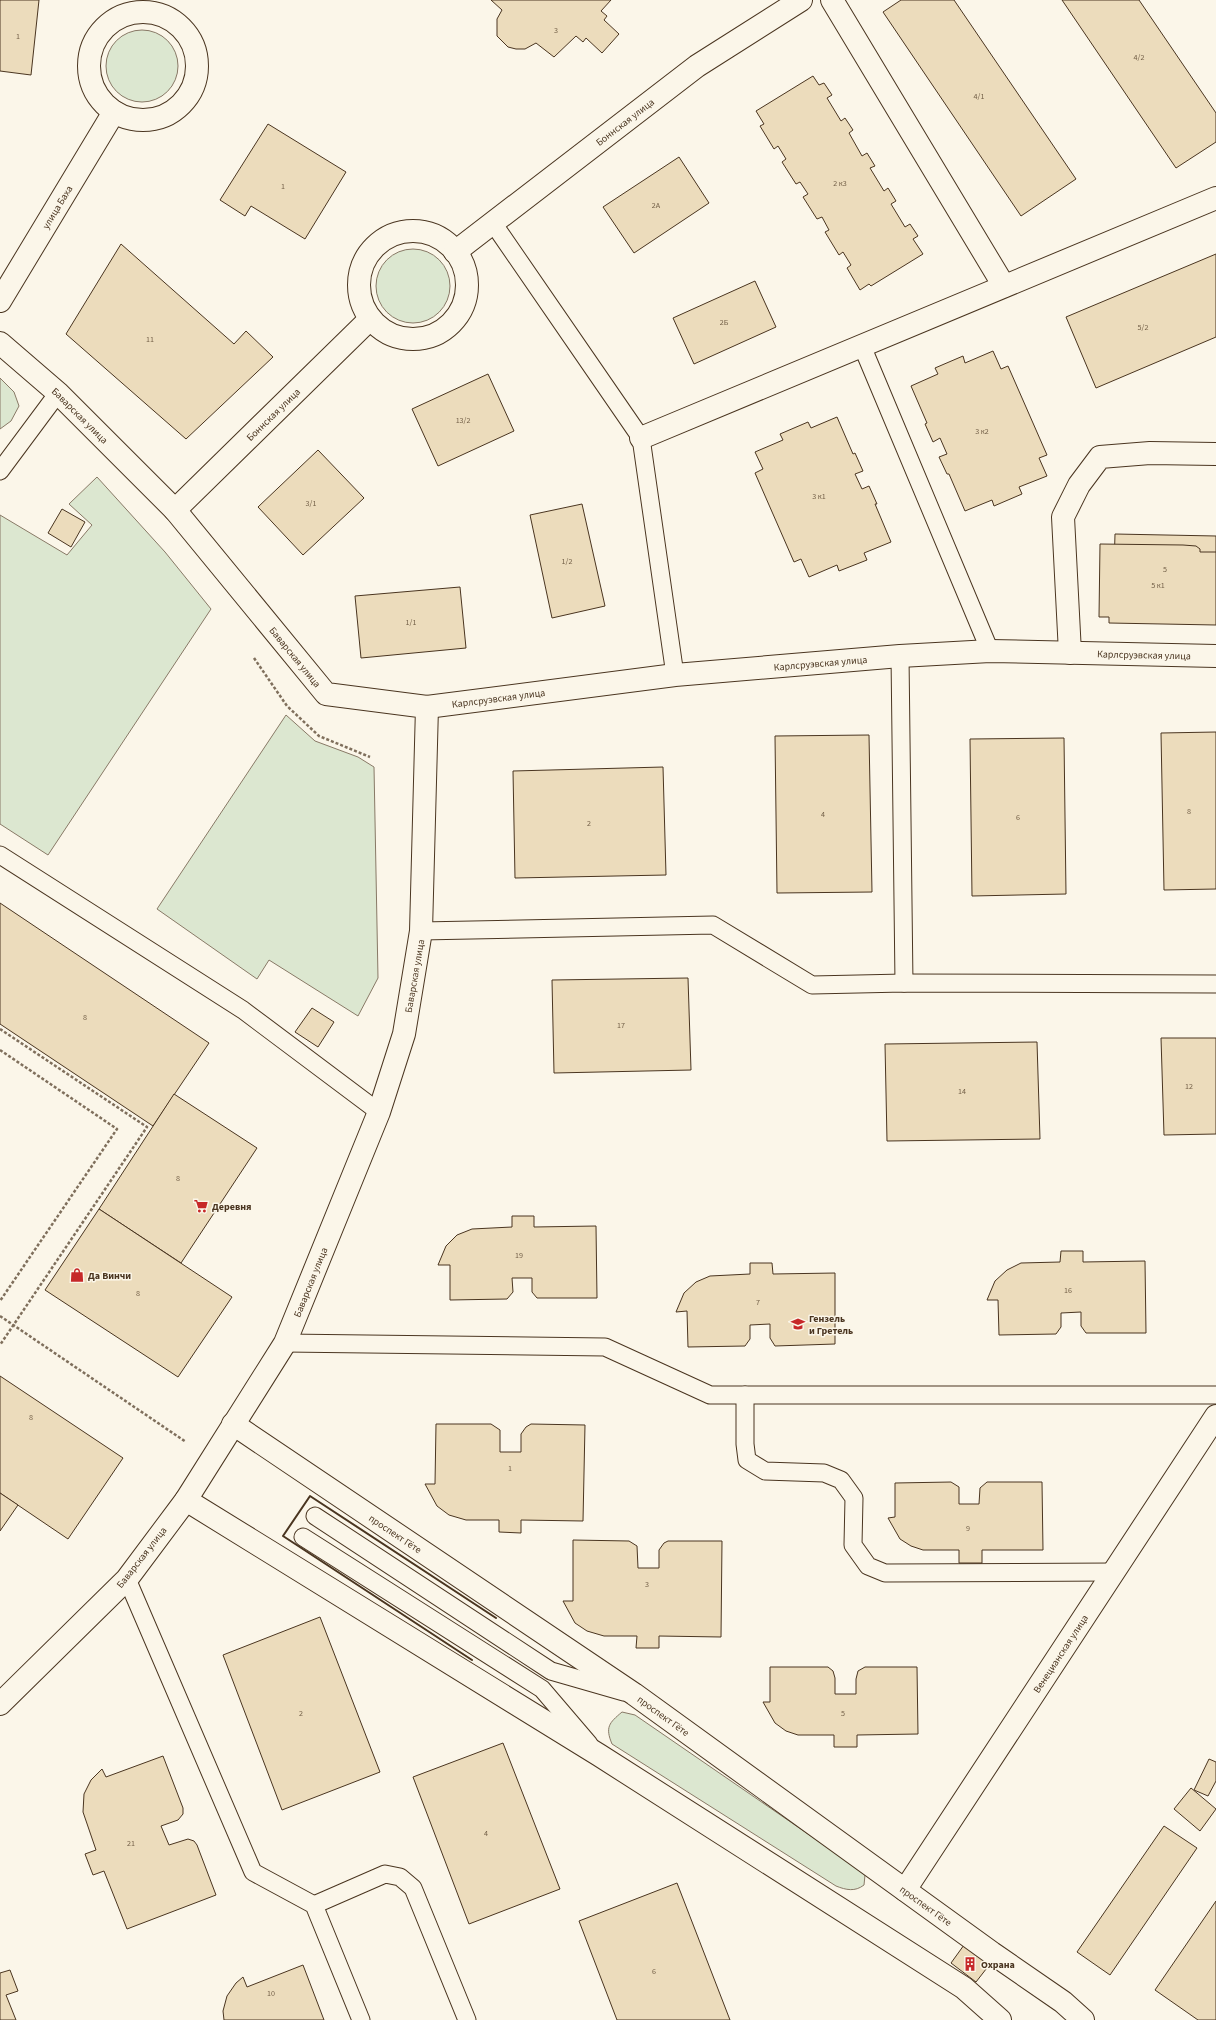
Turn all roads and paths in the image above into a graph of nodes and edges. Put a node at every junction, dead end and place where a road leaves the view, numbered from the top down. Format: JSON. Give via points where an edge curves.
{"nodes":[{"id":1,"x":801,"y":0,"type":"edge"},
{"id":2,"x":832,"y":0,"type":"edge"},
{"id":3,"x":168,"y":8,"type":"edge"},
{"id":4,"x":114,"y":112,"type":"junction"},
{"id":5,"x":1216,"y":198,"type":"edge"},
{"id":6,"x":493,"y":223,"type":"junction"},
{"id":7,"x":455,"y":252,"type":"junction"},
{"id":8,"x":1004,"y":286,"type":"junction"},
{"id":9,"x":0,"y":301,"type":"edge"},
{"id":10,"x":370,"y":319,"type":"junction"},
{"id":11,"x":0,"y":343,"type":"edge"},
{"id":12,"x":862,"y":346,"type":"junction"},
{"id":13,"x":58,"y":393,"type":"junction"},
{"id":14,"x":642,"y":438,"type":"junction"},
{"id":15,"x":1216,"y":454,"type":"edge"},
{"id":16,"x":0,"y":471,"type":"edge"},
{"id":17,"x":175,"y":510,"type":"junction"},
{"id":18,"x":990,"y":651,"type":"junction"},
{"id":19,"x":1070,"y":653,"type":"junction"},
{"id":20,"x":900,"y":656,"type":"junction"},
{"id":21,"x":1216,"y":656,"type":"edge"},
{"id":22,"x":675,"y":676,"type":"junction"},
{"id":23,"x":428,"y":707,"type":"junction"},
{"id":24,"x":0,"y":855,"type":"edge"},
{"id":25,"x":421,"y":931,"type":"junction"},
{"id":26,"x":904,"y":983,"type":"junction"},
{"id":27,"x":1216,"y":984,"type":"edge"},
{"id":28,"x":0,"y":1029,"type":"edge"},
{"id":29,"x":0,"y":1050,"type":"edge"},
{"id":30,"x":379,"y":1112,"type":"junction"},
{"id":31,"x":0,"y":1302,"type":"edge"},
{"id":32,"x":0,"y":1316,"type":"edge"},
{"id":33,"x":13,"y":1325,"type":"junction"},
{"id":34,"x":285,"y":1343,"type":"junction"},
{"id":35,"x":0,"y":1345,"type":"edge"},
{"id":36,"x":745,"y":1395,"type":"junction"},
{"id":37,"x":1216,"y":1395,"type":"edge"},
{"id":38,"x":1216,"y":1416,"type":"edge"},
{"id":39,"x":233,"y":1424,"type":"junction"},
{"id":40,"x":211,"y":1460,"type":"junction"},
{"id":41,"x":186,"y":1500,"type":"junction"},
{"id":42,"x":316,"y":1516,"type":"dead end"},
{"id":43,"x":303,"y":1537,"type":"dead end"},
{"id":44,"x":1114,"y":1572,"type":"junction"},
{"id":45,"x":127,"y":1579,"type":"junction"},
{"id":46,"x":634,"y":1694,"type":"junction"},
{"id":47,"x":3,"y":1698,"type":"edge"},
{"id":48,"x":599,"y":1755,"type":"junction"},
{"id":49,"x":905,"y":1890,"type":"junction"},
{"id":50,"x":314,"y":1905,"type":"junction"},
{"id":51,"x":360,"y":2020,"type":"edge"},
{"id":52,"x":467,"y":2020,"type":"edge"},
{"id":53,"x":1000,"y":2020,"type":"edge"},
{"id":54,"x":1083,"y":2020,"type":"edge"}],
"edges":[{"from":1,"to":6,"type":"street","name":"Боннская улица","via":[[698,66]]},
{"from":2,"to":8,"type":"street"},
{"from":3,"to":4,"type":"street","via":[[128,13],[111,21],[98,34],[90,50],[88,67],[92,85],[100,100]]},
{"from":3,"to":4,"type":"street","via":[[190,38],[196,56],[197,73],[191,91],[180,105],[166,116],[148,120],[130,119]]},
{"from":4,"to":9,"type":"street","name":"улица Баха"},
{"from":5,"to":8,"type":"street"},
{"from":6,"to":7,"type":"street","name":"Боннская улица"},
{"from":6,"to":14,"type":"lane"},
{"from":7,"to":10,"type":"street","via":[[449,244],[433,235],[415,231],[398,233],[381,241],[368,253],[358,287],[362,304]]},
{"from":7,"to":10,"type":"street","via":[[466,275],[467,293],[461,310],[450,324],[436,335],[418,340],[400,338],[384,332]]},
{"from":8,"to":12,"type":"street"},
{"from":10,"to":17,"type":"street","name":"Боннская улица"},
{"from":11,"to":13,"type":"street","name":"Баварская улица"},
{"from":12,"to":14,"type":"street"},
{"from":12,"to":18,"type":"lane"},
{"from":13,"to":16,"type":"lane"},
{"from":13,"to":17,"type":"street","name":"Баварская улица"},
{"from":14,"to":22,"type":"lane"},
{"from":15,"to":19,"type":"street","via":[[1150,453],[1100,457],[1079,485],[1063,517]]},
{"from":17,"to":23,"type":"street","name":"Баварская улица","via":[[326,694]]},
{"from":18,"to":19,"type":"street","name":"Карлсруэвская улица"},
{"from":18,"to":20,"type":"street","name":"Карлсруэвская улица"},
{"from":19,"to":21,"type":"street","name":"Карлсруэвская улица"},
{"from":20,"to":22,"type":"street","name":"Карлсруэвская улица"},
{"from":20,"to":26,"type":"lane"},
{"from":22,"to":23,"type":"street","name":"Карлсруэвская улица"},
{"from":23,"to":25,"type":"street","name":"Баварская улица"},
{"from":24,"to":30,"type":"lane","via":[[243,1010]]},
{"from":25,"to":26,"type":"lane","via":[[713,925],[812,985]]},
{"from":25,"to":30,"type":"street","name":"Баварская улица","via":[[404,1034]]},
{"from":26,"to":27,"type":"lane"},
{"from":28,"to":33,"type":"path","via":[[147,1127]]},
{"from":29,"to":31,"type":"path","via":[[117,1129]]},
{"from":30,"to":34,"type":"street","name":"Баварская улица"},
{"from":32,"to":33,"type":"path"},
{"from":33,"to":35,"type":"path"},
{"from":33,"to":40,"type":"path"},
{"from":34,"to":36,"type":"lane","via":[[605,1347],[710,1395]]},
{"from":34,"to":39,"type":"street","name":"Баварская улица"},
{"from":36,"to":37,"type":"lane"},
{"from":36,"to":44,"type":"lane","via":[[747,1460],[765,1471],[824,1472],[841,1480],[854,1498],[853,1546],[868,1566],[884,1573]]},
{"from":38,"to":44,"type":"street","name":"Венецианская улица"},
{"from":39,"to":40,"type":"street","name":"Баварская улица"},
{"from":39,"to":46,"type":"street","name":"проспект Гёте"},
{"from":40,"to":41,"type":"street","name":"Баварская улица"},
{"from":41,"to":45,"type":"street","name":"Баварская улица"},
{"from":41,"to":48,"type":"street"},
{"from":42,"to":46,"type":"lane","via":[[551,1671]]},
{"from":43,"to":48,"type":"lane","via":[[542,1689]]},
{"from":44,"to":49,"type":"street","name":"Венецианская улица"},
{"from":45,"to":47,"type":"street","name":"Баварская улица"},
{"from":45,"to":50,"type":"lane","via":[[253,1872]]},
{"from":46,"to":49,"type":"street","name":"проспект Гёте"},
{"from":48,"to":53,"type":"street","via":[[964,1988]]},
{"from":49,"to":54,"type":"street","name":"проспект Гёте","via":[[1063,2002]]},
{"from":50,"to":51,"type":"lane"},
{"from":50,"to":52,"type":"lane","via":[[385,1874],[400,1877],[413,1888]]}]}
